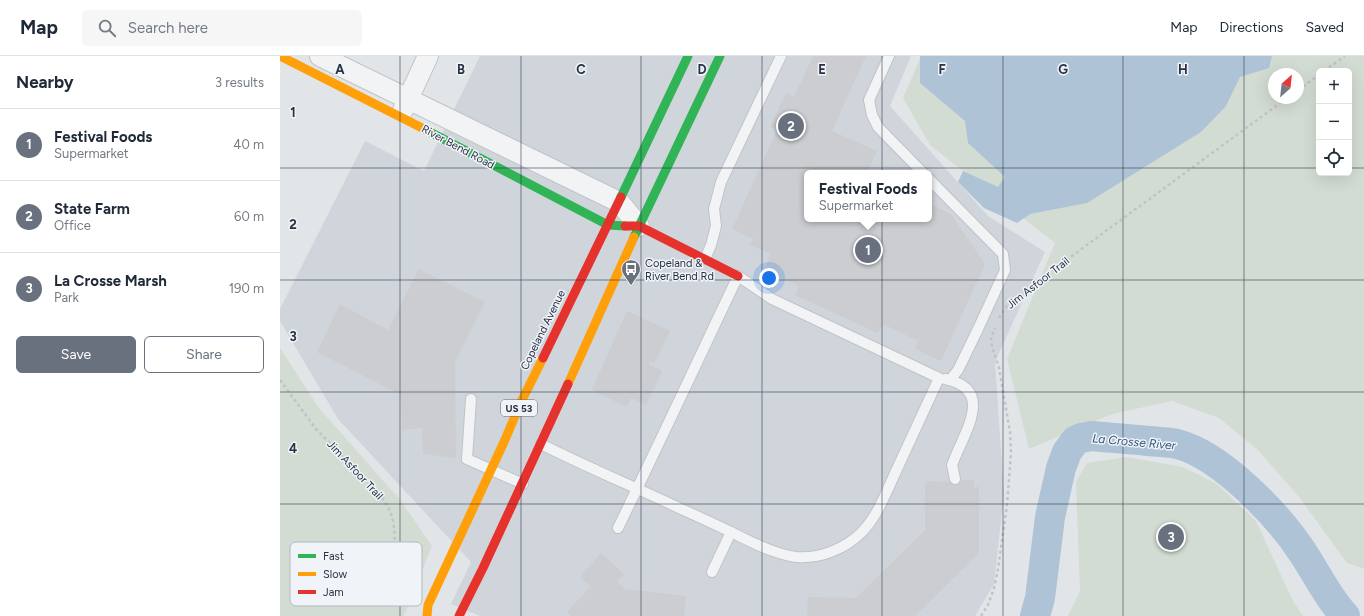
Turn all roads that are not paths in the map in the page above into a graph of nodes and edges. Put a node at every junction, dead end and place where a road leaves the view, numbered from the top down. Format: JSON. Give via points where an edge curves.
{"nodes":[{"id":1,"x":280,"y":56,"type":"edge"},
{"id":2,"x":320,"y":56,"type":"edge"},
{"id":3,"x":428,"y":56,"type":"edge"},
{"id":4,"x":688,"y":56,"type":"edge"},
{"id":5,"x":720,"y":56,"type":"edge"},
{"id":6,"x":781,"y":56,"type":"edge"},
{"id":7,"x":890,"y":56,"type":"edge"},
{"id":8,"x":404,"y":108,"type":"junction"},
{"id":9,"x":921,"y":170,"type":"edge"},
{"id":10,"x":932,"y":182,"type":"edge"},
{"id":11,"x":619,"y":202,"type":"junction"},
{"id":12,"x":608,"y":225,"type":"junction"},
{"id":13,"x":639,"y":226,"type":"junction"},
{"id":14,"x":705,"y":259,"type":"junction"},
{"id":15,"x":738,"y":276,"type":"junction"},
{"id":16,"x":939,"y":378,"type":"junction"},
{"id":17,"x":950,"y":380,"type":"junction"},
{"id":18,"x":471,"y":399,"type":"dead end"},
{"id":19,"x":541,"y":444,"type":"junction"},
{"id":20,"x":491,"y":470,"type":"junction"},
{"id":21,"x":955,"y":479,"type":"dead end"},
{"id":22,"x":522,"y":484,"type":"junction"},
{"id":23,"x":638,"y":488,"type":"junction"},
{"id":24,"x":618,"y":528,"type":"dead end"},
{"id":25,"x":731,"y":532,"type":"junction"},
{"id":26,"x":712,"y":572,"type":"dead end"},
{"id":27,"x":427,"y":616,"type":"edge"},
{"id":28,"x":459,"y":616,"type":"edge"}],
"edges":[{"from":1,"to":8,"type":"main road","name":"River Bend Road"},
{"from":2,"to":8,"type":"street","name":"River Bend Road"},
{"from":3,"to":8,"type":"street"},
{"from":4,"to":11,"type":"main road","name":"Copeland Avenue","number":"US 53"},
{"from":5,"to":13,"type":"main road","number":"US 53"},
{"from":6,"to":14,"type":"lane","via":[[721,182],[714,209],[716,226]]},
{"from":7,"to":9,"type":"lane","via":[[869,100],[872,115],[878,127]]},
{"from":8,"to":11,"type":"street","name":"River Bend Road"},
{"from":8,"to":12,"type":"main road","name":"River Bend Road"},
{"from":10,"to":17,"type":"lane","via":[[1003,254],[1005,270],[958,370]]},
{"from":11,"to":12,"type":"main road","name":"Copeland Avenue","number":"US 53"},
{"from":11,"to":13,"type":"street","name":"River Bend Road"},
{"from":12,"to":13,"type":"main road","name":"River Bend Road"},
{"from":12,"to":20,"type":"main road","name":"Copeland Avenue","number":"US 53","via":[[521,402]]},
{"from":13,"to":14,"type":"main road","name":"River Bend Road"},
{"from":13,"to":19,"type":"main road","number":"US 53"},
{"from":14,"to":15,"type":"main road","name":"River Bend Road"},
{"from":15,"to":16,"type":"lane","via":[[772,299]]},
{"from":15,"to":23,"type":"lane"},
{"from":16,"to":17,"type":"lane"},
{"from":16,"to":25,"type":"lane","via":[[879,507],[853,540],[831,552],[796,557],[770,551]]},
{"from":17,"to":21,"type":"lane","via":[[960,384],[970,393],[974,406],[952,466]]},
{"from":18,"to":20,"type":"lane","via":[[467,459]]},
{"from":19,"to":22,"type":"main road","number":"US 53"},
{"from":19,"to":23,"type":"lane"},
{"from":20,"to":22,"type":"lane"},
{"from":20,"to":27,"type":"main road","name":"Copeland Avenue","number":"US 53","via":[[428,605]]},
{"from":22,"to":28,"type":"main road","number":"US 53"},
{"from":23,"to":24,"type":"lane"},
{"from":23,"to":25,"type":"lane"},
{"from":25,"to":26,"type":"lane"}]}
